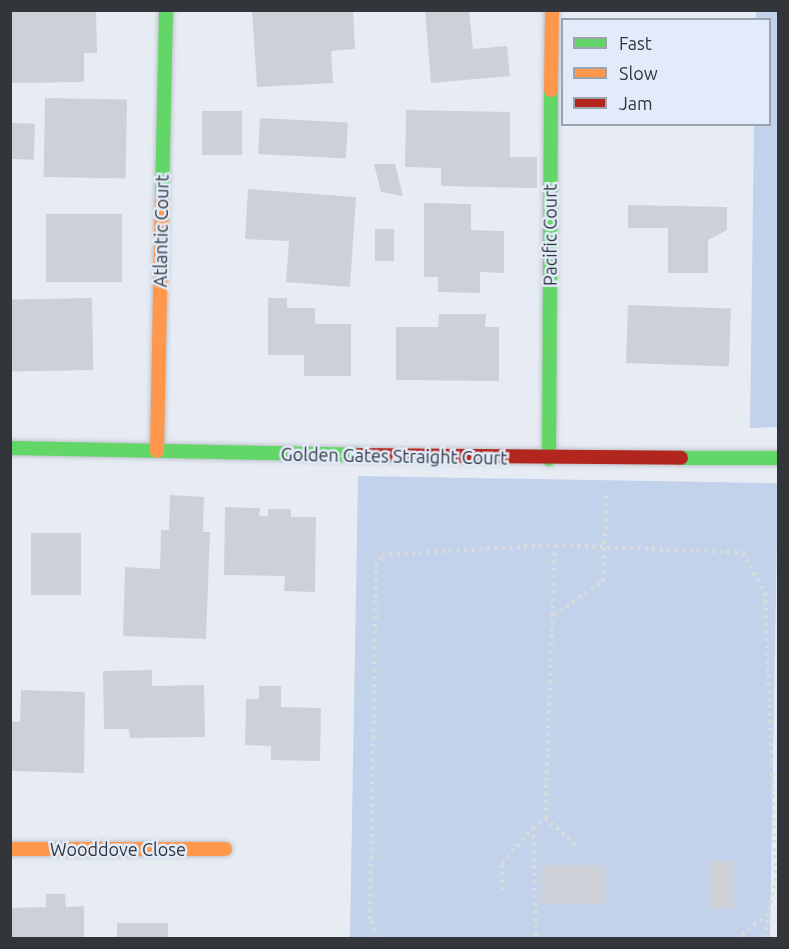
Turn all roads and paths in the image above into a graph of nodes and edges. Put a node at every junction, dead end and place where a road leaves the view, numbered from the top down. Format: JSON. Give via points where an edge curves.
{"nodes":[{"id":1,"x":166,"y":10,"type":"edge"},
{"id":2,"x":552,"y":10,"type":"edge"},
{"id":3,"x":10,"y":448,"type":"edge"},
{"id":4,"x":157,"y":451,"type":"junction"},
{"id":5,"x":607,"y":458,"type":"junction"},
{"id":6,"x":778,"y":458,"type":"edge"},
{"id":7,"x":549,"y":459,"type":"junction"},
{"id":8,"x":555,"y":545,"type":"junction"},
{"id":9,"x":606,"y":545,"type":"junction"},
{"id":10,"x":554,"y":615,"type":"junction"},
{"id":11,"x":545,"y":818,"type":"junction"},
{"id":12,"x":533,"y":828,"type":"junction"},
{"id":13,"x":578,"y":847,"type":"dead end"},
{"id":14,"x":10,"y":849,"type":"edge"},
{"id":15,"x":225,"y":849,"type":"dead end"},
{"id":16,"x":503,"y":890,"type":"dead end"},
{"id":17,"x":768,"y":914,"type":"junction"},
{"id":18,"x":377,"y":939,"type":"edge"},
{"id":19,"x":536,"y":939,"type":"edge"},
{"id":20,"x":736,"y":939,"type":"edge"},
{"id":21,"x":766,"y":939,"type":"edge"}],
"edges":[{"from":1,"to":4,"type":"street","name":"Atlantic Court"},
{"from":2,"to":7,"type":"street","name":"Pacific Court"},
{"from":3,"to":4,"type":"street","name":"Golden Gates Straight Court"},
{"from":4,"to":7,"type":"street","name":"Golden Gates Straight Court"},
{"from":5,"to":6,"type":"street","name":"Golden Gates Straight Court"},
{"from":5,"to":7,"type":"street","name":"Golden Gates Straight Court"},
{"from":5,"to":9,"type":"path"},
{"from":8,"to":9,"type":"path"},
{"from":8,"to":10,"type":"path"},
{"from":8,"to":18,"type":"path","via":[[382,555],[376,566],[370,919]]},
{"from":9,"to":10,"type":"path","via":[[603,581]]},
{"from":9,"to":17,"type":"path","via":[[743,553],[765,593],[776,878]]},
{"from":10,"to":11,"type":"path"},
{"from":11,"to":12,"type":"path"},
{"from":11,"to":13,"type":"path"},
{"from":12,"to":16,"type":"path","via":[[502,863]]},
{"from":12,"to":19,"type":"path"},
{"from":14,"to":15,"type":"street","name":"Wooddove Close"},
{"from":17,"to":20,"type":"path"},
{"from":17,"to":21,"type":"path"}]}
